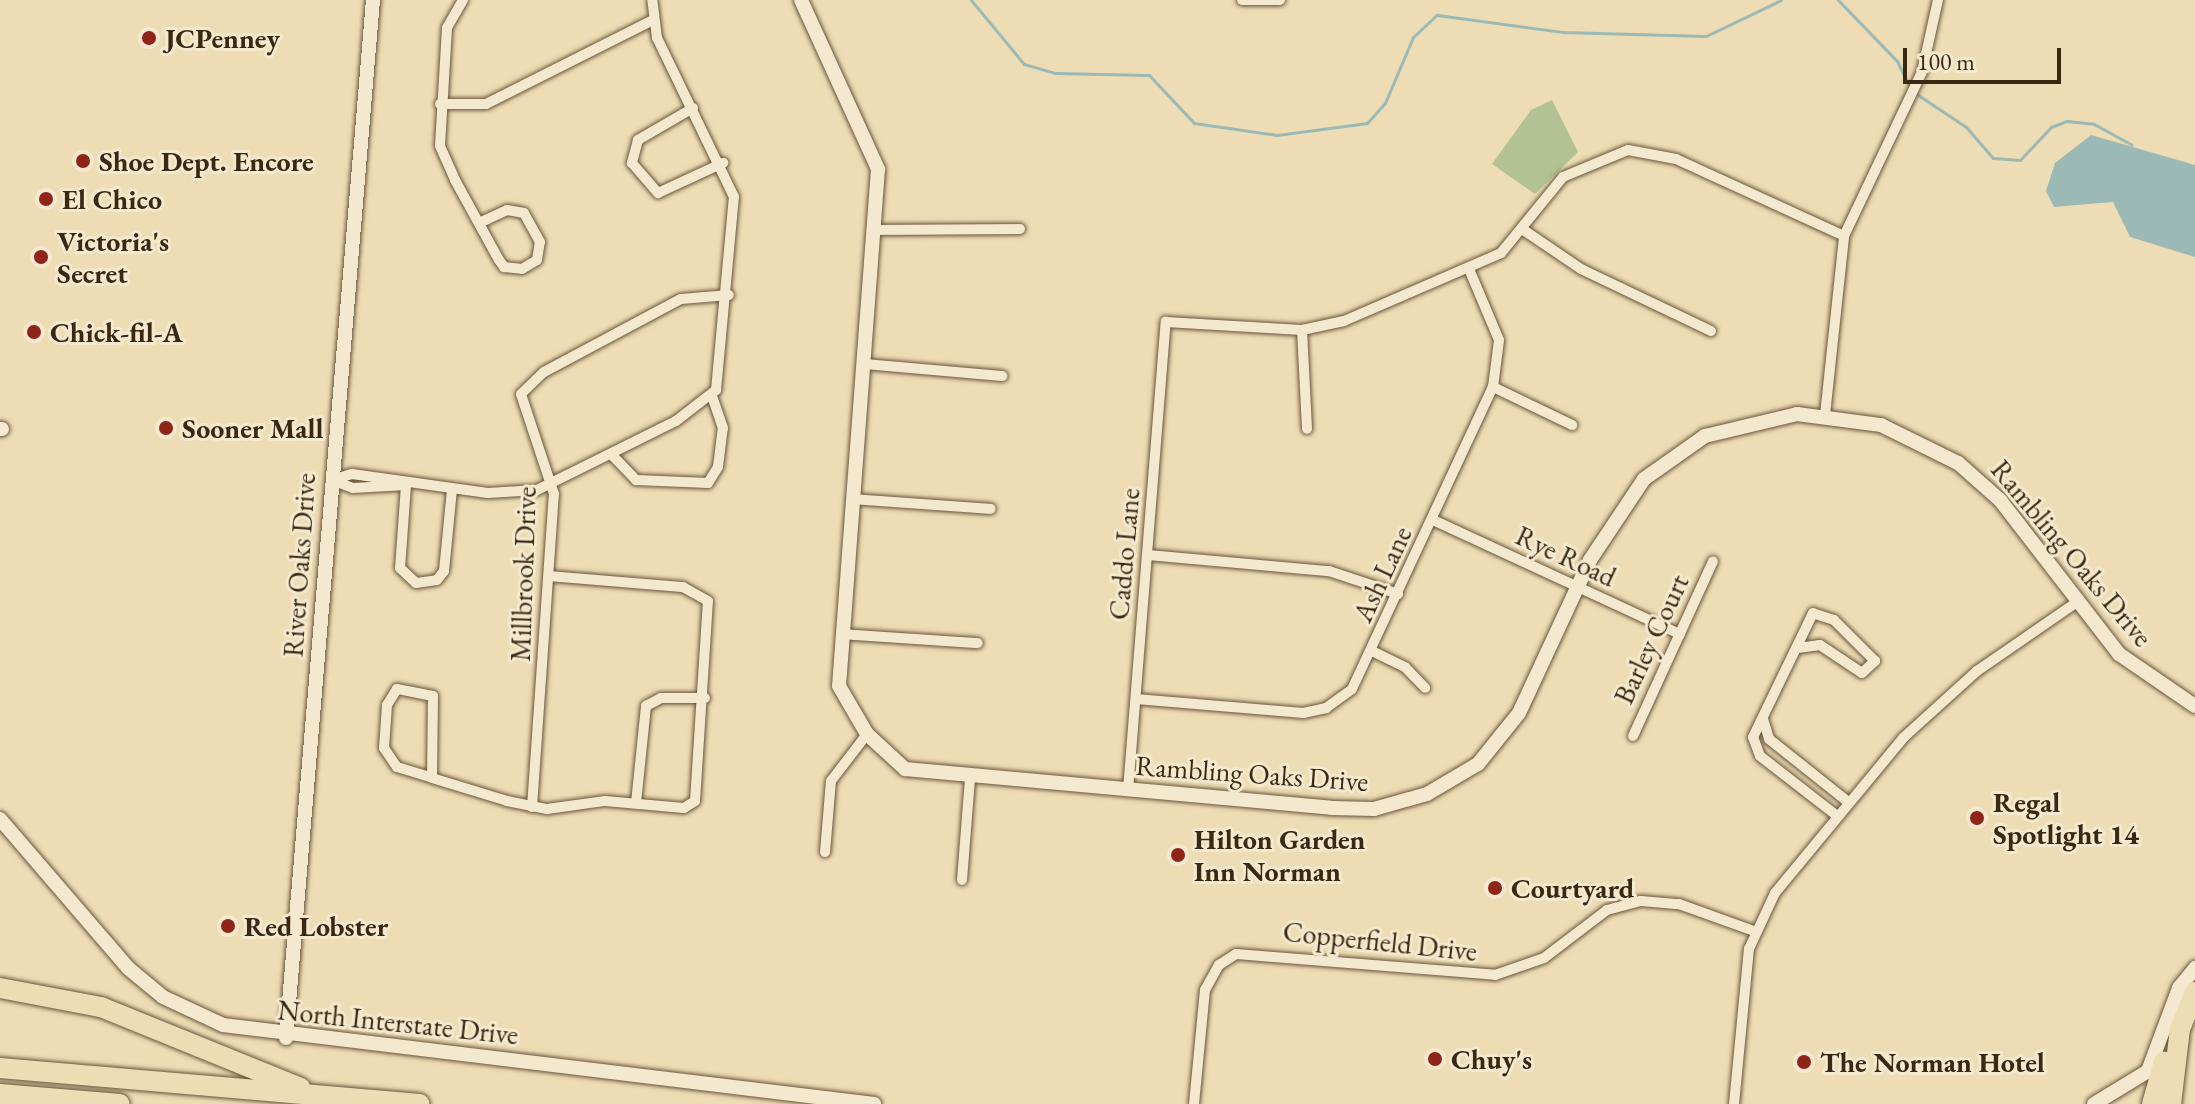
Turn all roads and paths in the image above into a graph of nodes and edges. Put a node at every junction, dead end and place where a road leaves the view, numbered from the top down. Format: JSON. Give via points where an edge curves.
{"nodes":[{"id":1,"x":373,"y":0,"type":"edge"},
{"id":2,"x":463,"y":0,"type":"edge"},
{"id":3,"x":652,"y":0,"type":"edge"},
{"id":4,"x":801,"y":0,"type":"edge"},
{"id":5,"x":1242,"y":0,"type":"edge"},
{"id":6,"x":1280,"y":0,"type":"edge"},
{"id":7,"x":1938,"y":0,"type":"edge"},
{"id":8,"x":653,"y":20,"type":"junction"},
{"id":9,"x":440,"y":104,"type":"junction"},
{"id":10,"x":693,"y":108,"type":"junction"},
{"id":11,"x":723,"y":163,"type":"junction"},
{"id":12,"x":479,"y":223,"type":"junction"},
{"id":13,"x":1020,"y":229,"type":"dead end"},
{"id":14,"x":875,"y":230,"type":"junction"},
{"id":15,"x":1525,"y":231,"type":"junction"},
{"id":16,"x":1844,"y":236,"type":"junction"},
{"id":17,"x":1469,"y":269,"type":"junction"},
{"id":18,"x":729,"y":295,"type":"junction"},
{"id":19,"x":1302,"y":330,"type":"junction"},
{"id":20,"x":1711,"y":331,"type":"dead end"},
{"id":21,"x":864,"y":364,"type":"junction"},
{"id":22,"x":1002,"y":376,"type":"dead end"},
{"id":23,"x":1493,"y":387,"type":"junction"},
{"id":24,"x":712,"y":396,"type":"junction"},
{"id":25,"x":1825,"y":415,"type":"junction"},
{"id":26,"x":1572,"y":425,"type":"dead end"},
{"id":27,"x":1307,"y":429,"type":"dead end"},
{"id":28,"x":612,"y":455,"type":"junction"},
{"id":29,"x":332,"y":480,"type":"junction"},
{"id":30,"x":553,"y":484,"type":"junction"},
{"id":31,"x":406,"y":485,"type":"junction"},
{"id":32,"x":452,"y":490,"type":"junction"},
{"id":33,"x":853,"y":499,"type":"junction"},
{"id":34,"x":991,"y":509,"type":"dead end"},
{"id":35,"x":1433,"y":520,"type":"junction"},
{"id":36,"x":1148,"y":555,"type":"junction"},
{"id":37,"x":1713,"y":561,"type":"dead end"},
{"id":38,"x":550,"y":576,"type":"junction"},
{"id":39,"x":1577,"y":586,"type":"junction"},
{"id":40,"x":1398,"y":594,"type":"junction"},
{"id":41,"x":2074,"y":604,"type":"junction"},
{"id":42,"x":841,"y":634,"type":"junction"},
{"id":43,"x":1680,"y":634,"type":"junction"},
{"id":44,"x":978,"y":643,"type":"dead end"},
{"id":45,"x":1798,"y":648,"type":"junction"},
{"id":46,"x":1372,"y":651,"type":"junction"},
{"id":47,"x":1425,"y":688,"type":"dead end"},
{"id":48,"x":705,"y":698,"type":"junction"},
{"id":49,"x":1136,"y":699,"type":"junction"},
{"id":50,"x":2195,"y":706,"type":"edge"},
{"id":51,"x":1763,"y":719,"type":"junction"},
{"id":52,"x":867,"y":734,"type":"junction"},
{"id":53,"x":1633,"y":736,"type":"dead end"},
{"id":54,"x":432,"y":778,"type":"junction"},
{"id":55,"x":970,"y":778,"type":"junction"},
{"id":56,"x":1128,"y":790,"type":"junction"},
{"id":57,"x":1847,"y":801,"type":"junction"},
{"id":58,"x":636,"y":803,"type":"junction"},
{"id":59,"x":532,"y":807,"type":"junction"},
{"id":60,"x":1836,"y":815,"type":"junction"},
{"id":61,"x":0,"y":819,"type":"edge"},
{"id":62,"x":825,"y":852,"type":"dead end"},
{"id":63,"x":962,"y":880,"type":"dead end"},
{"id":64,"x":1754,"y":931,"type":"junction"},
{"id":65,"x":2195,"y":968,"type":"edge"},
{"id":66,"x":0,"y":988,"type":"edge"},
{"id":67,"x":2195,"y":992,"type":"edge"},
{"id":68,"x":2168,"y":1034,"type":"junction"},
{"id":69,"x":286,"y":1038,"type":"junction"},
{"id":70,"x":0,"y":1068,"type":"edge"},
{"id":71,"x":0,"y":1094,"type":"edge"},
{"id":72,"x":315,"y":1095,"type":"junction"},
{"id":73,"x":1733,"y":1102,"type":"edge"},
{"id":74,"x":120,"y":1104,"type":"edge"},
{"id":75,"x":419,"y":1104,"type":"edge"},
{"id":76,"x":874,"y":1104,"type":"edge"},
{"id":77,"x":1194,"y":1104,"type":"edge"},
{"id":78,"x":2094,"y":1104,"type":"edge"},
{"id":79,"x":2152,"y":1104,"type":"edge"},
{"id":80,"x":2171,"y":1104,"type":"edge"}],
"edges":[{"from":1,"to":29,"type":"street","name":"River Oaks Drive"},
{"from":2,"to":9,"type":"street","via":[[447,28]]},
{"from":3,"to":8,"type":"street"},
{"from":4,"to":14,"type":"street","name":"Rambling Oaks Drive","via":[[876,160]]},
{"from":5,"to":6,"type":"street"},
{"from":7,"to":16,"type":"street","via":[[1926,58],[1908,107]]},
{"from":8,"to":9,"type":"street","via":[[486,104]]},
{"from":8,"to":10,"type":"street"},
{"from":9,"to":12,"type":"street","via":[[440,146]]},
{"from":10,"to":11,"type":"street"},
{"from":10,"to":11,"type":"street","via":[[638,140],[631,156],[639,175],[651,191],[664,192]]},
{"from":11,"to":18,"type":"street","via":[[736,211]]},
{"from":12,"to":12,"type":"street","via":[[504,267],[522,269],[537,260],[540,242],[524,213],[507,210]]},
{"from":13,"to":14,"type":"street"},
{"from":14,"to":21,"type":"street","name":"Rambling Oaks Drive"},
{"from":15,"to":16,"type":"street","via":[[1571,171],[1637,150],[1676,159]]},
{"from":15,"to":17,"type":"street"},
{"from":15,"to":20,"type":"street","via":[[1581,269]]},
{"from":16,"to":25,"type":"street"},
{"from":17,"to":19,"type":"street","via":[[1344,321]]},
{"from":17,"to":23,"type":"street","name":"Ash Lane","via":[[1499,340]]},
{"from":18,"to":24,"type":"street"},
{"from":18,"to":30,"type":"street","name":"Millbrook Drive","via":[[681,299],[525,385],[521,405]]},
{"from":19,"to":27,"type":"street"},
{"from":19,"to":36,"type":"street","name":"Caddo Lane","via":[[1166,322]]},
{"from":21,"to":22,"type":"street"},
{"from":21,"to":33,"type":"street","name":"Rambling Oaks Drive"},
{"from":23,"to":26,"type":"street"},
{"from":23,"to":35,"type":"street","name":"Ash Lane"},
{"from":24,"to":28,"type":"street"},
{"from":24,"to":28,"type":"street","via":[[723,428],[718,467],[708,483],[636,480]]},
{"from":25,"to":39,"type":"street","name":"Rambling Oaks Drive","via":[[1750,421],[1678,451],[1628,496]]},
{"from":25,"to":41,"type":"street","name":"Rambling Oaks Drive","via":[[1881,425],[1958,463],[2000,500]]},
{"from":28,"to":30,"type":"street"},
{"from":29,"to":31,"type":"street","via":[[353,488]]},
{"from":29,"to":69,"type":"street","name":"River Oaks Drive"},
{"from":30,"to":32,"type":"street"},
{"from":30,"to":38,"type":"street","name":"Millbrook Drive"},
{"from":31,"to":32,"type":"street"},
{"from":31,"to":32,"type":"street","via":[[400,568],[416,583],[437,580],[444,571]]},
{"from":33,"to":34,"type":"street"},
{"from":33,"to":42,"type":"street","name":"Rambling Oaks Drive"},
{"from":35,"to":39,"type":"street","name":"Rye Road"},
{"from":35,"to":40,"type":"street","name":"Ash Lane"},
{"from":36,"to":40,"type":"street","via":[[1329,571]]},
{"from":36,"to":49,"type":"street","name":"Caddo Lane"},
{"from":37,"to":43,"type":"street","name":"Barley Court"},
{"from":38,"to":48,"type":"street","via":[[683,587],[704,595],[711,617]]},
{"from":38,"to":59,"type":"street","name":"Millbrook Drive"},
{"from":39,"to":43,"type":"street","name":"Rye Road"},
{"from":39,"to":56,"type":"street","name":"Rambling Oaks Drive","via":[[1506,732],[1464,775],[1427,794],[1355,809]]},
{"from":40,"to":46,"type":"street","name":"Ash Lane"},
{"from":41,"to":50,"type":"street","name":"Rambling Oaks Drive","via":[[2127,662]]},
{"from":41,"to":57,"type":"street","via":[[1937,705]]},
{"from":42,"to":44,"type":"street"},
{"from":42,"to":52,"type":"street","name":"Rambling Oaks Drive","via":[[839,686]]},
{"from":43,"to":53,"type":"street","name":"Barley Court"},
{"from":45,"to":45,"type":"street","via":[[1820,645],[1862,673],[1875,661],[1868,647],[1817,612],[1804,623]]},
{"from":45,"to":51,"type":"street"},
{"from":46,"to":47,"type":"street","via":[[1405,667]]},
{"from":46,"to":49,"type":"street","name":"Ash Lane","via":[[1345,696],[1313,712]]},
{"from":48,"to":58,"type":"street","via":[[661,698],[646,706]]},
{"from":48,"to":58,"type":"street","via":[[695,801],[684,808]]},
{"from":49,"to":56,"type":"street","name":"Caddo Lane"},
{"from":51,"to":57,"type":"street","via":[[1769,739]]},
{"from":51,"to":60,"type":"street","via":[[1755,751]]},
{"from":52,"to":55,"type":"street","name":"Rambling Oaks Drive","via":[[905,769]]},
{"from":52,"to":62,"type":"street","via":[[831,781]]},
{"from":54,"to":54,"type":"street","via":[[433,696],[397,689],[387,705],[385,756]]},
{"from":54,"to":59,"type":"street"},
{"from":55,"to":56,"type":"street","name":"Rambling Oaks Drive"},
{"from":55,"to":63,"type":"street"},
{"from":57,"to":60,"type":"street"},
{"from":58,"to":59,"type":"street"},
{"from":60,"to":64,"type":"street"},
{"from":61,"to":69,"type":"street","name":"North Interstate Drive","via":[[144,982],[204,1018]]},
{"from":64,"to":73,"type":"street"},
{"from":64,"to":77,"type":"street","name":"Copperfield Drive","via":[[1679,904],[1641,901],[1607,910],[1544,958],[1495,975],[1236,954],[1219,965],[1205,990]]},
{"from":65,"to":68,"type":"street","via":[[2175,997]]},
{"from":66,"to":72,"type":"highway","via":[[101,1007]]},
{"from":67,"to":80,"type":"highway","via":[[2180,1029]]},
{"from":68,"to":78,"type":"street","via":[[2141,1079]]},
{"from":68,"to":79,"type":"highway"},
{"from":69,"to":76,"type":"street","name":"North Interstate Drive"},
{"from":70,"to":72,"type":"highway"},
{"from":71,"to":74,"type":"highway"},
{"from":72,"to":75,"type":"highway"}]}
